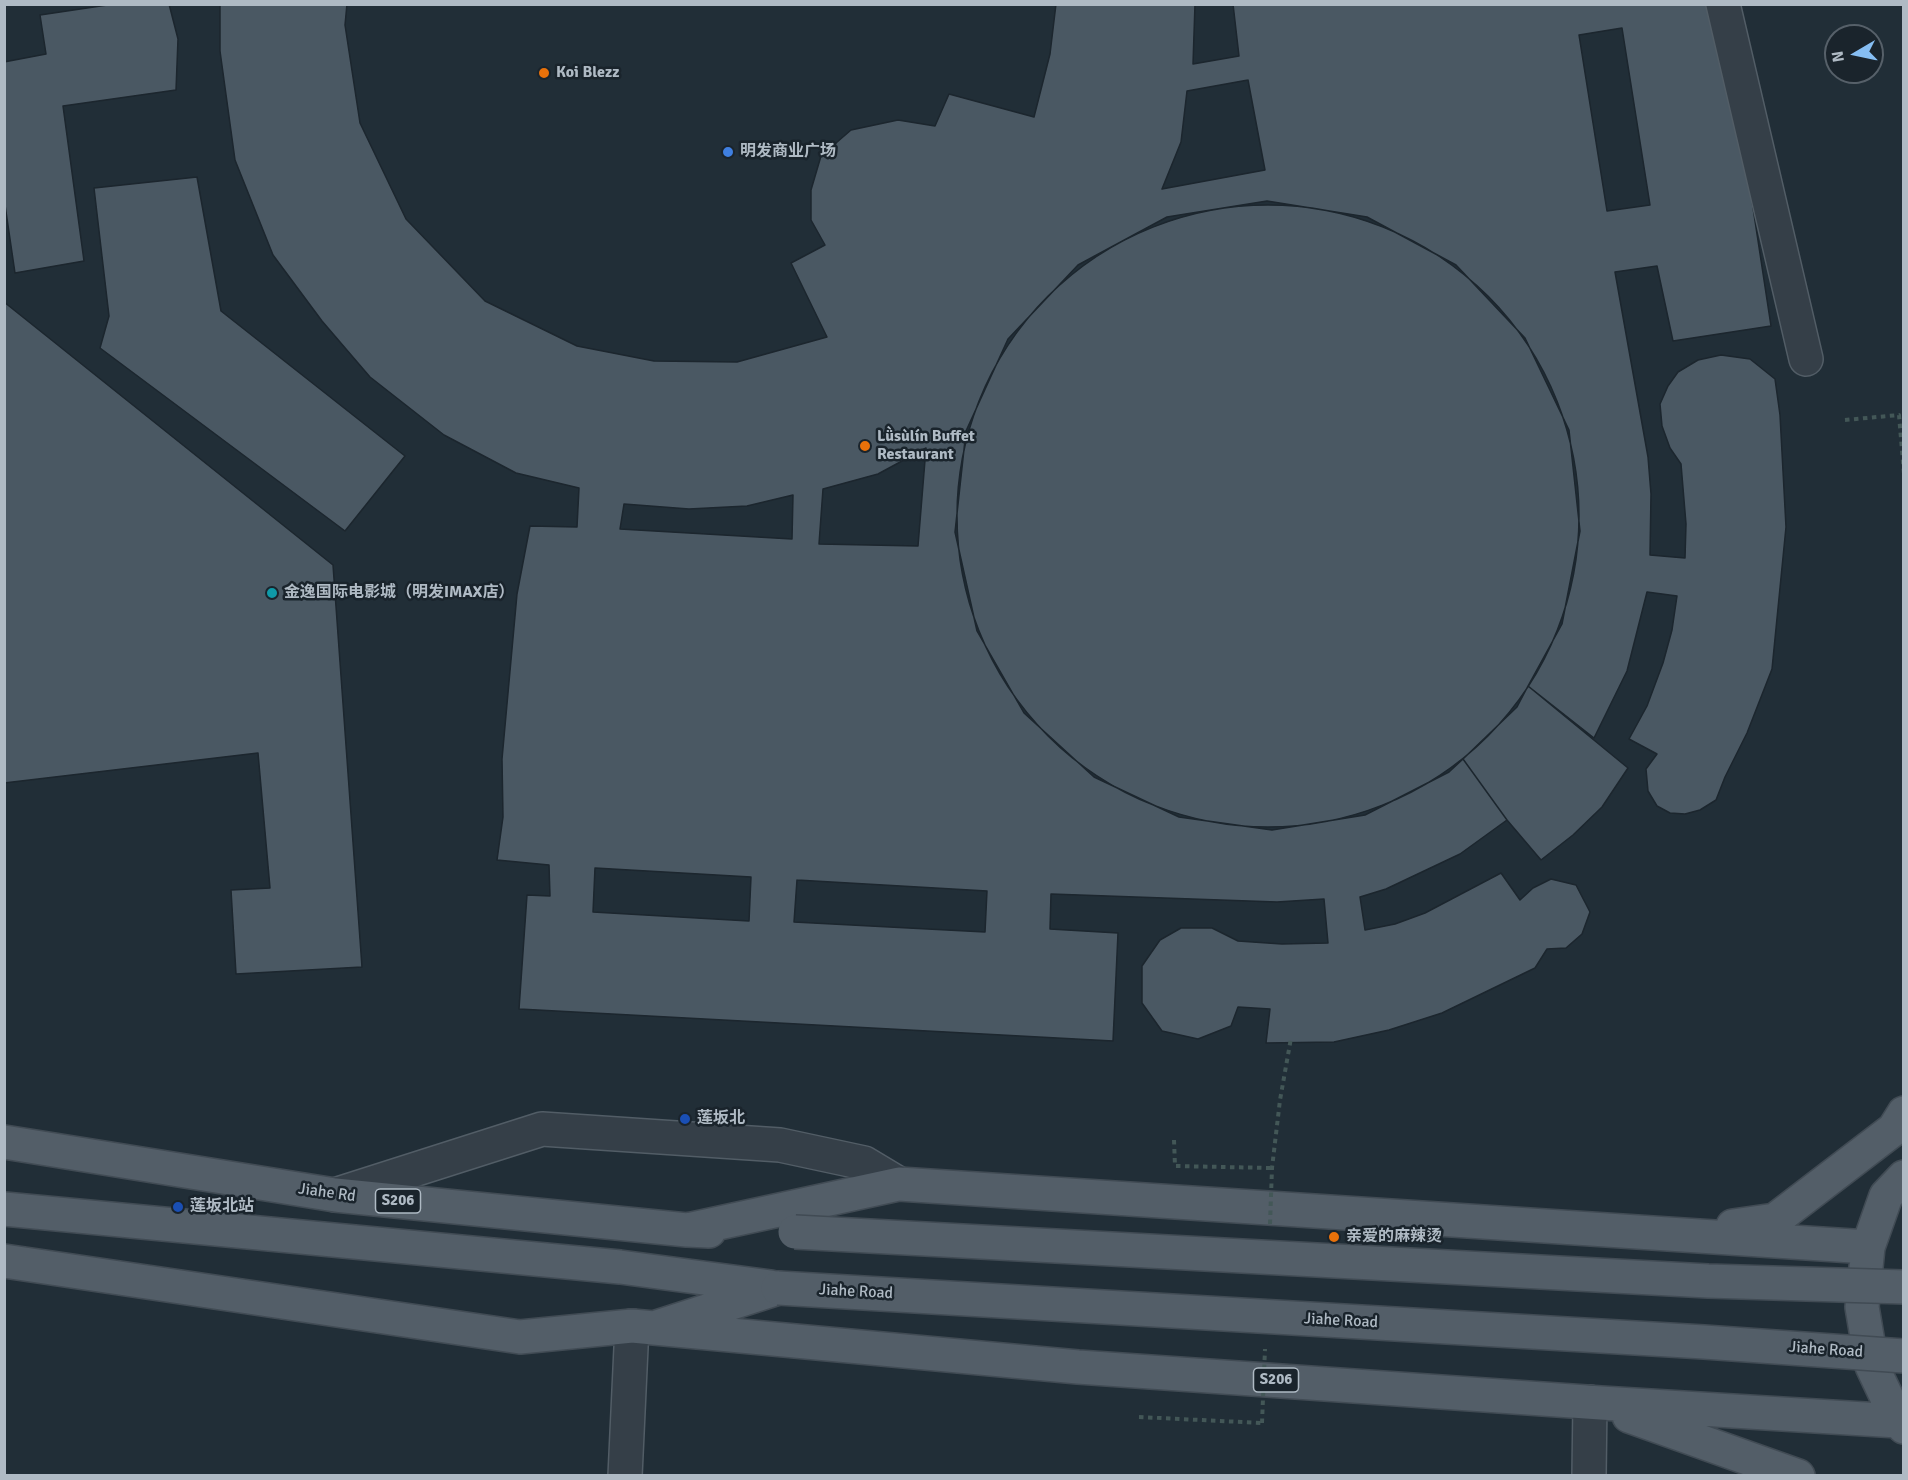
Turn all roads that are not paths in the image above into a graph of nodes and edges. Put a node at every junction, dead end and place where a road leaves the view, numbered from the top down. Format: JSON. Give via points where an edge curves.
{"nodes":[{"id":1,"x":1723,"y":4,"type":"edge"},
{"id":2,"x":1806,"y":359,"type":"dead end"},
{"id":3,"x":1904,"y":1113,"type":"edge"},
{"id":4,"x":4,"y":1142,"type":"edge"},
{"id":5,"x":1904,"y":1177,"type":"edge"},
{"id":6,"x":899,"y":1184,"type":"junction"},
{"id":7,"x":335,"y":1195,"type":"junction"},
{"id":8,"x":4,"y":1209,"type":"edge"},
{"id":9,"x":687,"y":1230,"type":"junction"},
{"id":10,"x":1668,"y":1234,"type":"junction"},
{"id":11,"x":1868,"y":1247,"type":"junction"},
{"id":12,"x":4,"y":1261,"type":"edge"},
{"id":13,"x":1904,"y":1287,"type":"edge"},
{"id":14,"x":778,"y":1288,"type":"junction"},
{"id":15,"x":643,"y":1327,"type":"junction"},
{"id":16,"x":1904,"y":1356,"type":"edge"},
{"id":17,"x":1590,"y":1402,"type":"junction"},
{"id":18,"x":1901,"y":1424,"type":"edge"},
{"id":19,"x":625,"y":1476,"type":"edge"},
{"id":20,"x":1589,"y":1476,"type":"edge"},
{"id":21,"x":1798,"y":1476,"type":"edge"}],
"edges":[{"from":1,"to":2,"type":"street"},
{"from":3,"to":10,"type":"main road","via":[[1894,1129],[1775,1220]]},
{"from":4,"to":7,"type":"main road","name":"Jiahe Rd","number":"S206"},
{"from":5,"to":11,"type":"main road","via":[[1886,1196]]},
{"from":6,"to":7,"type":"street","via":[[864,1163],[780,1145],[542,1129]]},
{"from":6,"to":9,"type":"main road","number":"S206"},
{"from":6,"to":10,"type":"main road","number":"S206"},
{"from":7,"to":9,"type":"main road","name":"Jiahe Rd","number":"S206"},
{"from":8,"to":14,"type":"main road","via":[[620,1267]]},
{"from":9,"to":13,"type":"main road","name":"Jiahe Rd","number":"S206","bridge":true,"via":[[795,1232],[1708,1281]]},
{"from":10,"to":11,"type":"main road","number":"S206"},
{"from":11,"to":18,"type":"main road","via":[[1862,1307],[1872,1366]]},
{"from":12,"to":15,"type":"main road","via":[[520,1337]]},
{"from":14,"to":15,"type":"main road"},
{"from":14,"to":16,"type":"main road","name":"Jiahe Road","bridge":true},
{"from":15,"to":17,"type":"main road","number":"S206","via":[[1078,1367]]},
{"from":15,"to":19,"type":"street"},
{"from":17,"to":18,"type":"main road","number":"S206"},
{"from":17,"to":20,"type":"street"},
{"from":17,"to":21,"type":"main road"}]}
